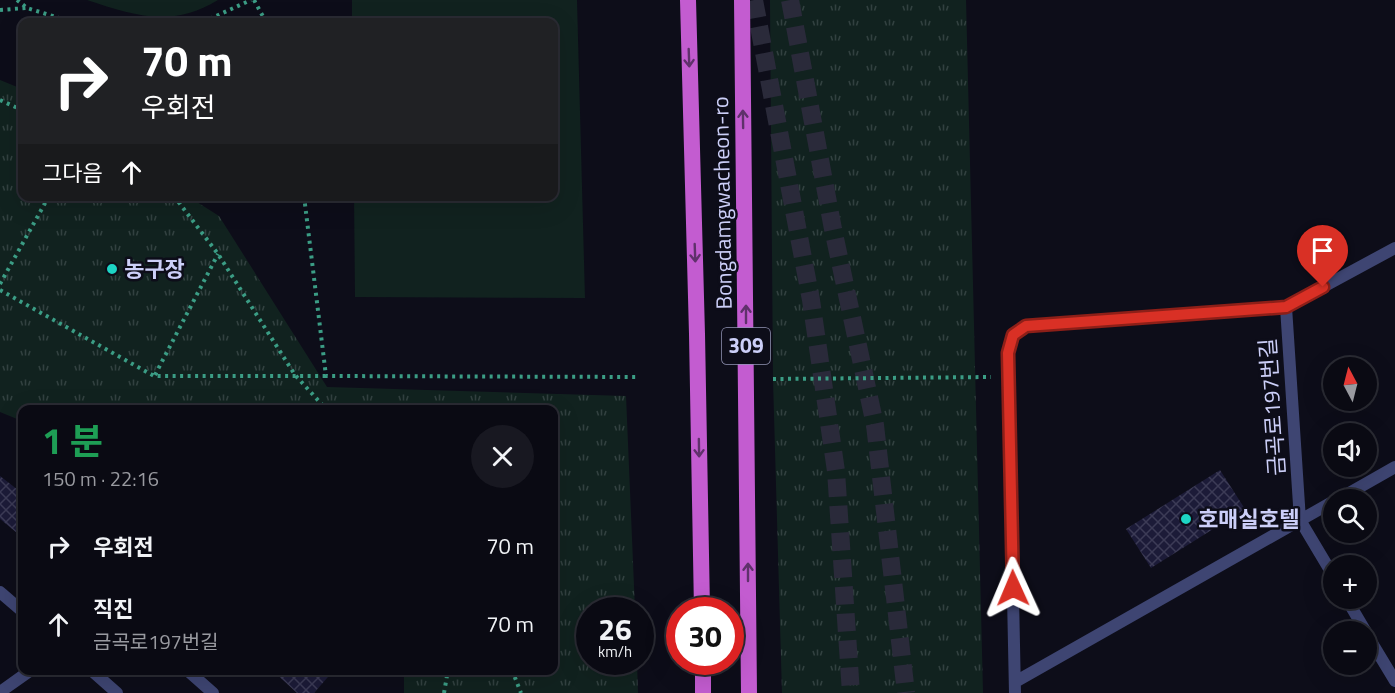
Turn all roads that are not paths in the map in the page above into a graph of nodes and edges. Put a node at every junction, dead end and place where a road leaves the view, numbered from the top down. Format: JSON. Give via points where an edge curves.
{"nodes":[{"id":1,"x":688,"y":0,"type":"edge"},
{"id":2,"x":742,"y":0,"type":"edge"},
{"id":3,"x":1395,"y":248,"type":"edge"},
{"id":4,"x":1286,"y":307,"type":"junction"},
{"id":5,"x":1395,"y":467,"type":"edge"},
{"id":6,"x":1355,"y":489,"type":"edge"},
{"id":7,"x":1323,"y":507,"type":"edge"},
{"id":8,"x":1300,"y":520,"type":"junction"},
{"id":9,"x":1323,"y":559,"type":"edge"},
{"id":10,"x":0,"y":592,"type":"edge"},
{"id":11,"x":702,"y":597,"type":"edge"},
{"id":12,"x":18,"y":608,"type":"edge"},
{"id":13,"x":1377,"y":651,"type":"edge"},
{"id":14,"x":24,"y":675,"type":"edge"},
{"id":15,"x":97,"y":675,"type":"edge"},
{"id":16,"x":193,"y":675,"type":"edge"},
{"id":17,"x":703,"y":675,"type":"edge"},
{"id":18,"x":1395,"y":681,"type":"edge"},
{"id":19,"x":1015,"y":687,"type":"edge"},
{"id":20,"x":0,"y":692,"type":"edge"},
{"id":21,"x":117,"y":693,"type":"edge"},
{"id":22,"x":213,"y":693,"type":"edge"},
{"id":23,"x":703,"y":693,"type":"edge"},
{"id":24,"x":749,"y":693,"type":"edge"}],
"edges":[{"from":1,"to":11,"type":"highway","name":"Bongdamgwacheon-ro","number":"309","one_way":true},
{"from":24,"to":2,"type":"highway","name":"Bongdamgwacheon-ro","number":"309","one_way":true},
{"from":3,"to":4,"type":"street","name":"금곡로197번길"},
{"from":4,"to":8,"type":"street","name":"금곡로197번길"},
{"from":4,"to":19,"type":"street","via":[[1026,326],[1013,335],[1008,377]]},
{"from":5,"to":6,"type":"street"},
{"from":7,"to":8,"type":"street"},
{"from":8,"to":9,"type":"street","name":"금곡로197번길"},
{"from":8,"to":19,"type":"street"},
{"from":10,"to":12,"type":"street"},
{"from":13,"to":18,"type":"street"},
{"from":14,"to":20,"type":"street"},
{"from":15,"to":21,"type":"street"},
{"from":16,"to":22,"type":"street"},
{"from":17,"to":23,"type":"highway"}]}
